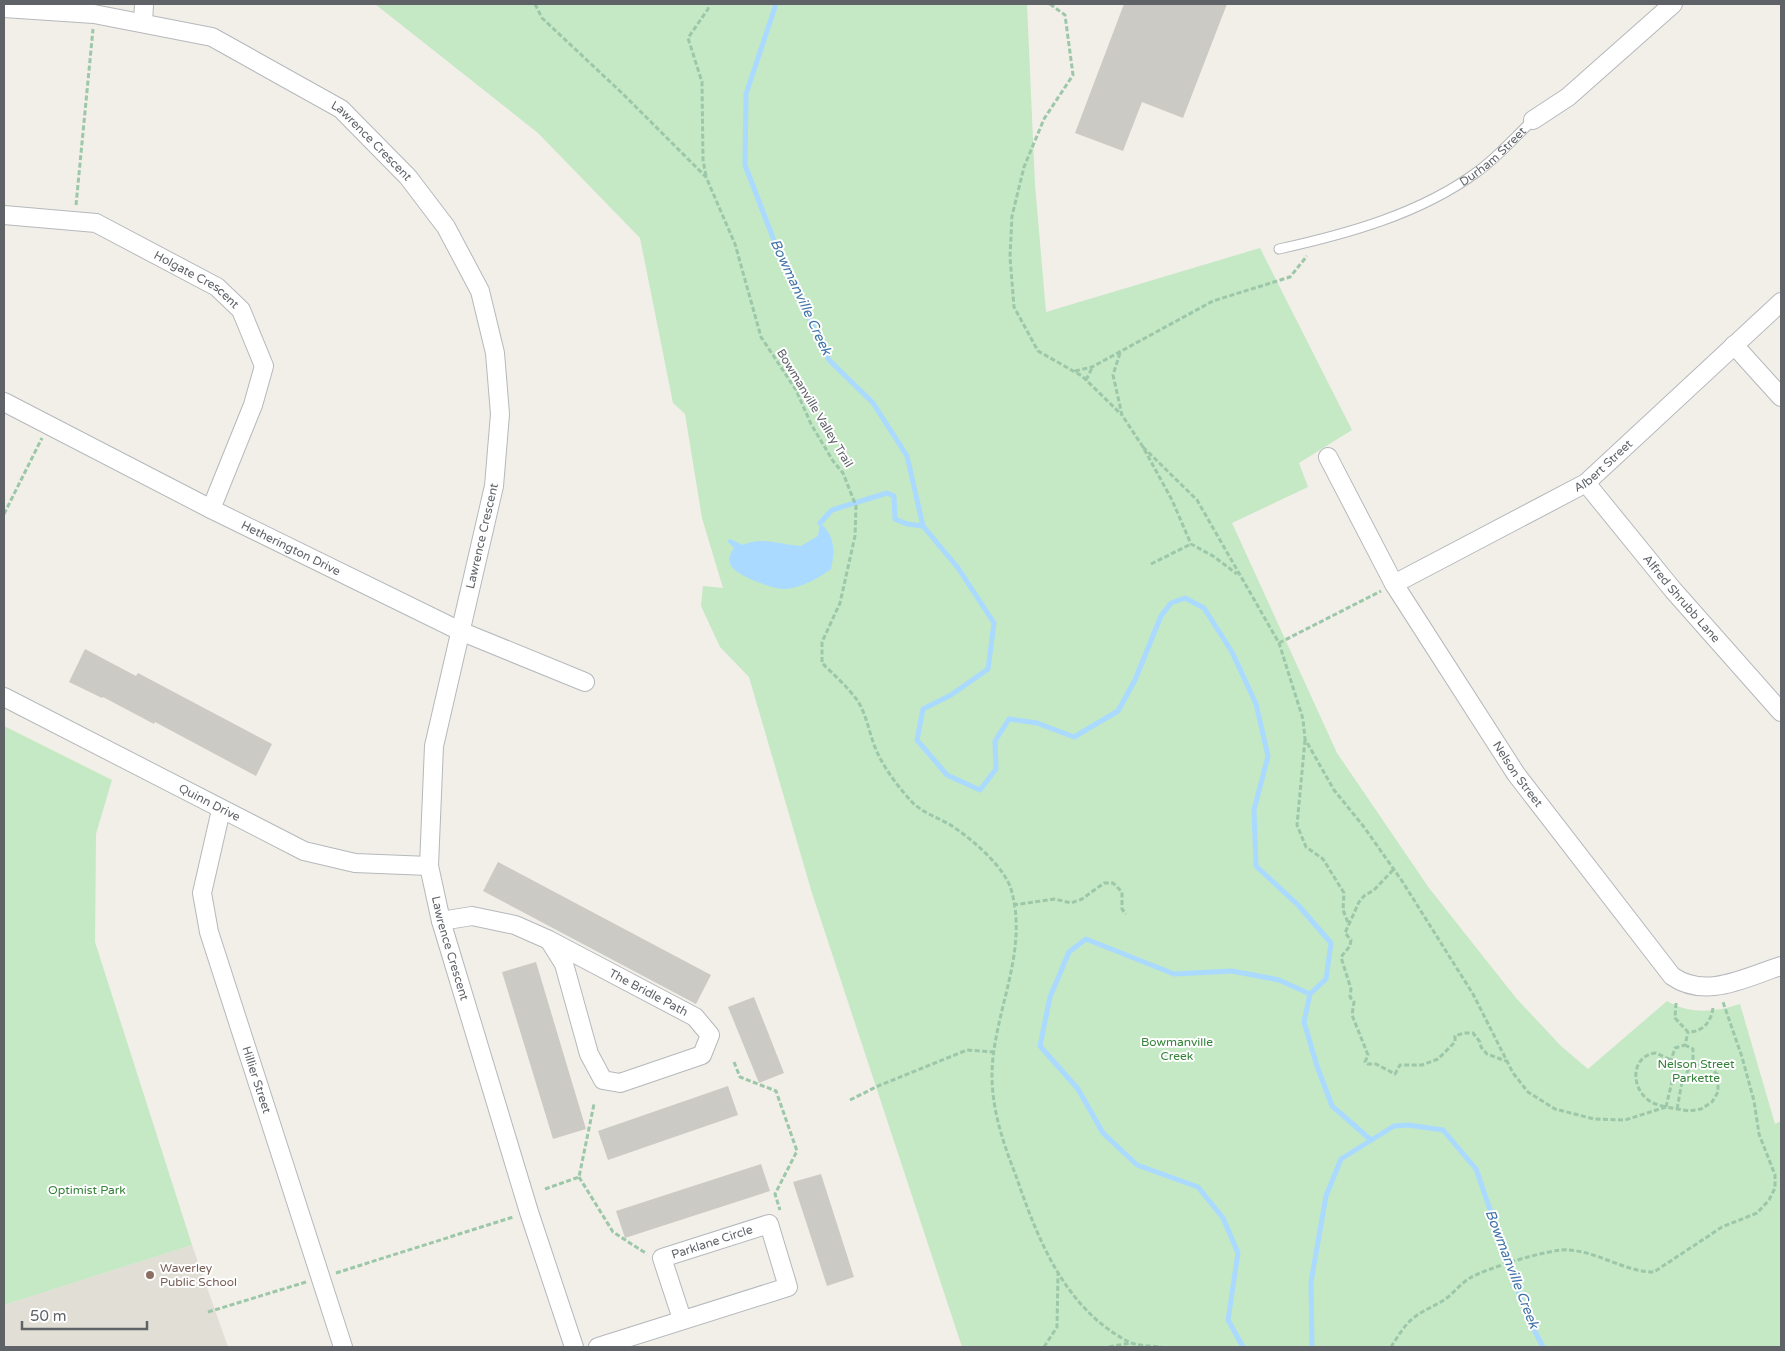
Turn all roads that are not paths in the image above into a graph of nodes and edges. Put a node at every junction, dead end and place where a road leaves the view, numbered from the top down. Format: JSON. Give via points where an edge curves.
{"nodes":[{"id":1,"x":144,"y":4,"type":"edge"},
{"id":2,"x":1673,"y":4,"type":"edge"},
{"id":3,"x":4,"y":8,"type":"edge"},
{"id":4,"x":143,"y":23,"type":"junction"},
{"id":5,"x":1533,"y":120,"type":"joint"},
{"id":6,"x":4,"y":215,"type":"edge"},
{"id":7,"x":1279,"y":249,"type":"dead end"},
{"id":8,"x":1781,"y":302,"type":"edge"},
{"id":9,"x":1734,"y":345,"type":"junction"},
{"id":10,"x":1781,"y":397,"type":"edge"},
{"id":11,"x":4,"y":402,"type":"edge"},
{"id":12,"x":1328,"y":457,"type":"dead end"},
{"id":13,"x":1586,"y":483,"type":"junction"},
{"id":14,"x":211,"y":509,"type":"junction"},
{"id":15,"x":1394,"y":584,"type":"junction"},
{"id":16,"x":460,"y":631,"type":"junction"},
{"id":17,"x":585,"y":682,"type":"dead end"},
{"id":18,"x":4,"y":697,"type":"edge"},
{"id":19,"x":1781,"y":712,"type":"edge"},
{"id":20,"x":221,"y":810,"type":"junction"},
{"id":21,"x":429,"y":866,"type":"junction"},
{"id":22,"x":441,"y":921,"type":"junction"},
{"id":23,"x":549,"y":940,"type":"junction"},
{"id":24,"x":1781,"y":966,"type":"edge"},
{"id":25,"x":682,"y":1319,"type":"junction"},
{"id":26,"x":343,"y":1347,"type":"edge"},
{"id":27,"x":574,"y":1347,"type":"edge"},
{"id":28,"x":598,"y":1347,"type":"edge"}],
"edges":[{"from":1,"to":4,"type":"street"},
{"from":2,"to":5,"type":"street","name":"Durham Street","via":[[1568,97]]},
{"from":3,"to":4,"type":"street","name":"Lawrence Crescent","via":[[94,14]]},
{"from":4,"to":16,"type":"street","name":"Lawrence Crescent","via":[[212,37],[341,108],[408,177],[446,227],[480,291],[495,353],[500,414],[494,486]]},
{"from":5,"to":7,"type":"lane","name":"Durham Street","via":[[1478,172],[1418,208],[1320,240]]},
{"from":6,"to":14,"type":"street","name":"Holgate Crescent","via":[[96,223],[216,287],[241,310],[264,366],[253,405]]},
{"from":8,"to":9,"type":"street","name":"Albert Street"},
{"from":9,"to":10,"type":"street"},
{"from":9,"to":13,"type":"street","name":"Albert Street"},
{"from":11,"to":14,"type":"street","name":"Hetherington Drive"},
{"from":12,"to":15,"type":"street","name":"Nelson Street"},
{"from":13,"to":15,"type":"street","name":"Albert Street"},
{"from":13,"to":19,"type":"street","name":"Alfred Shrubb Lane","via":[[1673,590]]},
{"from":14,"to":16,"type":"street","name":"Hetherington Drive"},
{"from":15,"to":24,"type":"street","name":"Nelson Street","via":[[1516,774],[1672,976],[1683,984],[1699,988],[1718,987]]},
{"from":16,"to":17,"type":"street","name":"Hetherington Drive"},
{"from":16,"to":21,"type":"street","name":"Lawrence Crescent","via":[[434,746]]},
{"from":18,"to":20,"type":"street","name":"Quinn Drive"},
{"from":20,"to":21,"type":"street","name":"Quinn Drive","via":[[304,851],[355,863]]},
{"from":20,"to":26,"type":"street","name":"Hillier Street","via":[[202,893],[209,932]]},
{"from":21,"to":22,"type":"street","name":"Lawrence Crescent"},
{"from":22,"to":23,"type":"street","name":"The Bridle Path","via":[[472,916],[514,924]]},
{"from":22,"to":27,"type":"street","name":"Lawrence Crescent","via":[[529,1212]]},
{"from":23,"to":23,"type":"street","name":"The Bridle Path","via":[[564,964],[589,1054],[603,1080],[620,1083],[702,1055],[710,1035],[695,1017]]},
{"from":25,"to":25,"type":"street","name":"Parklane Circle","via":[[788,1287],[770,1224],[662,1258]]},
{"from":25,"to":28,"type":"street","name":"Parklane Circle"}]}
